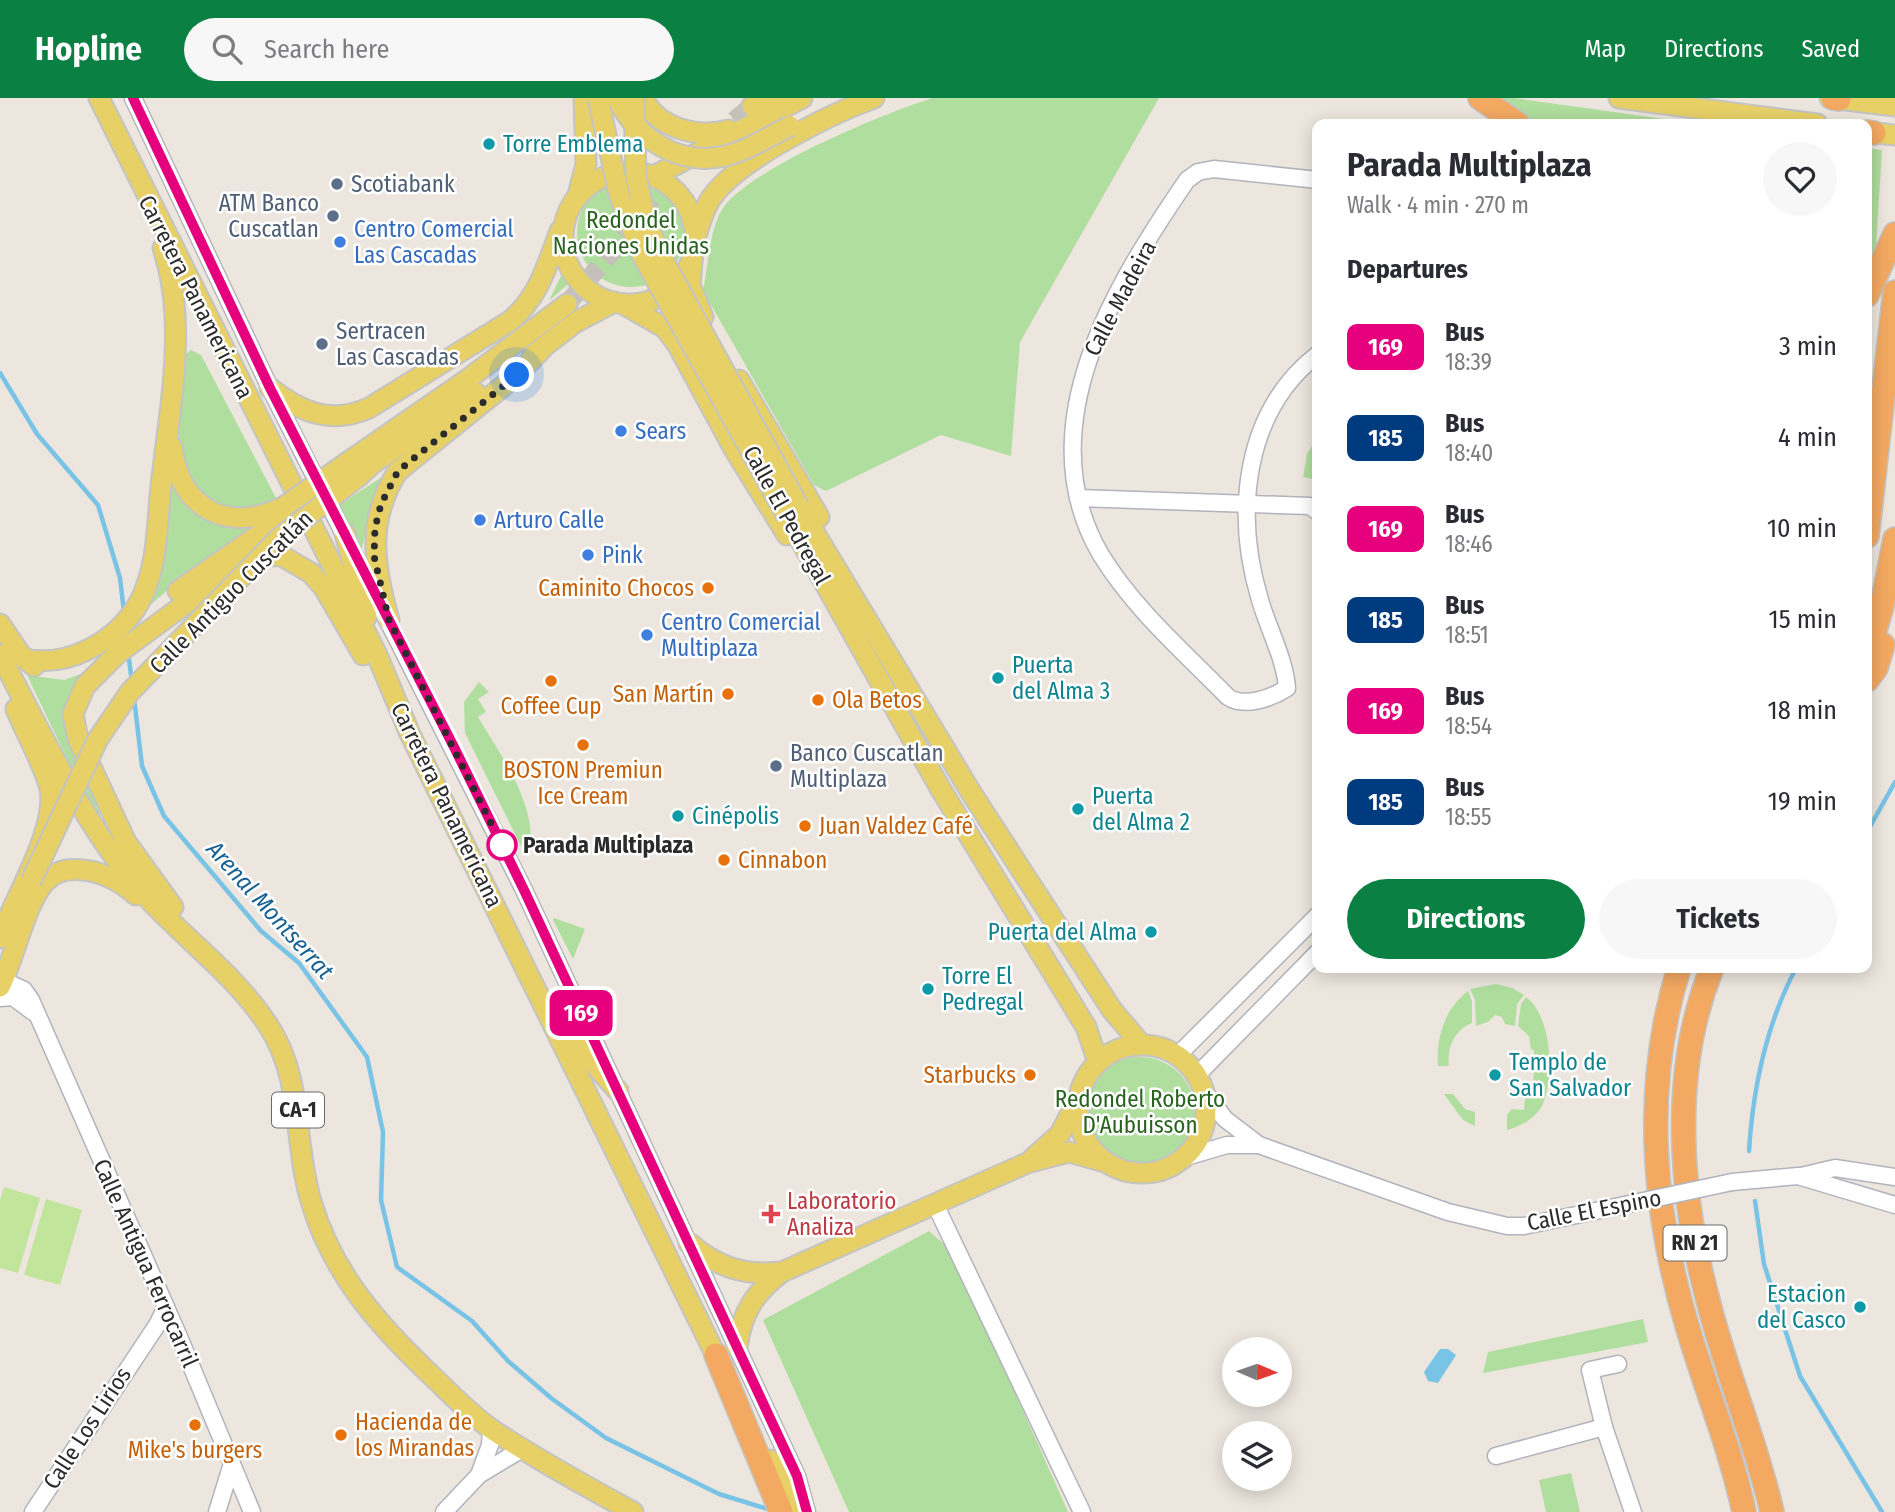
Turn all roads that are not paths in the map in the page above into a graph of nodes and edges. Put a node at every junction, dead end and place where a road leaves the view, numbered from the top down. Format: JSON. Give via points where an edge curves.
{"nodes":[{"id":1,"x":99,"y":98,"type":"edge"},
{"id":2,"x":133,"y":98,"type":"edge"},
{"id":3,"x":584,"y":98,"type":"edge"},
{"id":4,"x":598,"y":98,"type":"edge"},
{"id":5,"x":617,"y":98,"type":"edge"},
{"id":6,"x":636,"y":98,"type":"edge"},
{"id":7,"x":643,"y":98,"type":"edge"},
{"id":8,"x":770,"y":98,"type":"edge"},
{"id":9,"x":802,"y":98,"type":"edge"},
{"id":10,"x":845,"y":98,"type":"edge"},
{"id":11,"x":874,"y":98,"type":"edge"},
{"id":12,"x":1480,"y":98,"type":"edge"},
{"id":13,"x":1619,"y":98,"type":"edge"},
{"id":14,"x":1834,"y":98,"type":"edge"},
{"id":15,"x":1895,"y":106,"type":"edge"},
{"id":16,"x":757,"y":112,"type":"junction"},
{"id":17,"x":1511,"y":119,"type":"edge"},
{"id":18,"x":1779,"y":119,"type":"edge"},
{"id":19,"x":646,"y":174,"type":"junction"},
{"id":20,"x":1312,"y":179,"type":"edge"},
{"id":21,"x":142,"y":189,"type":"junction"},
{"id":22,"x":578,"y":195,"type":"junction"},
{"id":23,"x":566,"y":217,"type":"junction"},
{"id":24,"x":1895,"y":234,"type":"edge"},
{"id":25,"x":694,"y":245,"type":"junction"},
{"id":26,"x":1872,"y":284,"type":"edge"},
{"id":27,"x":1895,"y":292,"type":"edge"},
{"id":28,"x":618,"y":303,"type":"junction"},
{"id":29,"x":568,"y":304,"type":"tunnel mouth"},
{"id":30,"x":542,"y":349,"type":"junction"},
{"id":31,"x":1312,"y":359,"type":"edge"},
{"id":32,"x":270,"y":388,"type":"junction"},
{"id":33,"x":168,"y":422,"type":"junction"},
{"id":34,"x":358,"y":468,"type":"junction"},
{"id":35,"x":1872,"y":492,"type":"edge"},
{"id":36,"x":1078,"y":499,"type":"junction"},
{"id":37,"x":1247,"y":503,"type":"junction"},
{"id":38,"x":1312,"y":508,"type":"edge"},
{"id":39,"x":288,"y":510,"type":"junction"},
{"id":40,"x":793,"y":512,"type":"junction"},
{"id":41,"x":345,"y":534,"type":"junction"},
{"id":42,"x":1895,"y":540,"type":"edge"},
{"id":43,"x":1895,"y":597,"type":"edge"},
{"id":44,"x":140,"y":615,"type":"junction"},
{"id":45,"x":389,"y":620,"type":"junction"},
{"id":46,"x":0,"y":624,"type":"edge"},
{"id":47,"x":1872,"y":640,"type":"edge"},
{"id":48,"x":858,"y":642,"type":"junction"},
{"id":49,"x":113,"y":645,"type":"junction"},
{"id":50,"x":377,"y":654,"type":"junction"},
{"id":51,"x":0,"y":655,"type":"edge"},
{"id":52,"x":0,"y":670,"type":"edge"},
{"id":53,"x":1872,"y":672,"type":"edge"},
{"id":54,"x":411,"y":734,"type":"junction"},
{"id":55,"x":972,"y":794,"type":"junction"},
{"id":56,"x":1312,"y":921,"type":"edge"},
{"id":57,"x":0,"y":938,"type":"edge"},
{"id":58,"x":211,"y":958,"type":"junction"},
{"id":59,"x":1312,"y":959,"type":"edge"},
{"id":60,"x":1678,"y":973,"type":"edge"},
{"id":61,"x":1710,"y":973,"type":"edge"},
{"id":62,"x":1,"y":981,"type":"edge"},
{"id":63,"x":238,"y":984,"type":"junction"},
{"id":64,"x":550,"y":1019,"type":"junction"},
{"id":65,"x":1141,"y":1044,"type":"junction"},
{"id":66,"x":1178,"y":1055,"type":"junction"},
{"id":67,"x":1098,"y":1062,"type":"junction"},
{"id":68,"x":1201,"y":1083,"type":"junction"},
{"id":69,"x":618,"y":1091,"type":"junction"},
{"id":70,"x":1079,"y":1096,"type":"junction"},
{"id":71,"x":1259,"y":1145,"type":"junction"},
{"id":72,"x":1186,"y":1157,"type":"junction"},
{"id":73,"x":1105,"y":1162,"type":"junction"},
{"id":74,"x":1027,"y":1163,"type":"junction"},
{"id":75,"x":1798,"y":1176,"type":"junction"},
{"id":76,"x":1895,"y":1177,"type":"edge"},
{"id":77,"x":935,"y":1204,"type":"junction"},
{"id":78,"x":1895,"y":1205,"type":"edge"},
{"id":79,"x":689,"y":1242,"type":"junction"},
{"id":80,"x":782,"y":1272,"type":"junction"},
{"id":81,"x":166,"y":1307,"type":"junction"},
{"id":82,"x":180,"y":1339,"type":"junction"},
{"id":83,"x":142,"y":1345,"type":"junction"},
{"id":84,"x":726,"y":1351,"type":"junction"},
{"id":85,"x":1618,"y":1364,"type":"dead end"},
{"id":86,"x":1604,"y":1427,"type":"junction"},
{"id":87,"x":491,"y":1429,"type":"junction"},
{"id":88,"x":522,"y":1449,"type":"junction"},
{"id":89,"x":1496,"y":1456,"type":"dead end"},
{"id":90,"x":231,"y":1467,"type":"junction"},
{"id":91,"x":479,"y":1475,"type":"junction"},
{"id":92,"x":250,"y":1508,"type":"edge"},
{"id":93,"x":219,"y":1510,"type":"edge"},
{"id":94,"x":33,"y":1512,"type":"edge"},
{"id":95,"x":444,"y":1512,"type":"edge"},
{"id":96,"x":633,"y":1512,"type":"edge"},
{"id":97,"x":781,"y":1512,"type":"edge"},
{"id":98,"x":796,"y":1512,"type":"edge"},
{"id":99,"x":807,"y":1512,"type":"edge"},
{"id":100,"x":1082,"y":1512,"type":"edge"},
{"id":101,"x":1633,"y":1512,"type":"edge"},
{"id":102,"x":1744,"y":1512,"type":"edge"},
{"id":103,"x":1772,"y":1512,"type":"edge"}],
"edges":[{"from":1,"to":21,"type":"main road","name":"Carretera Panamericana"},
{"from":2,"to":32,"type":"street","name":"Carretera Panamericana"},
{"from":3,"to":22,"type":"main road","via":[[586,164]]},
{"from":4,"to":40,"type":"main road","name":"Calle El Pedregal","bridge":true,"via":[[619,194],[642,255]]},
{"from":5,"to":10,"type":"main road","bridge":true,"via":[[643,136],[663,148],[687,156],[722,157]]},
{"from":6,"to":19,"type":"main road"},
{"from":6,"to":40,"type":"main road","name":"Calle El Pedregal","bridge":true,"via":[[636,177],[647,224]]},
{"from":7,"to":16,"type":"main road","via":[[660,120],[704,134],[730,130]]},
{"from":8,"to":16,"type":"main road"},
{"from":9,"to":16,"type":"main road"},
{"from":11,"to":25,"type":"main road","via":[[823,121],[732,175],[710,199]]},
{"from":12,"to":17,"type":"highway"},
{"from":13,"to":18,"type":"main road"},
{"from":14,"to":15,"type":"main road"},
{"from":16,"to":19,"type":"main road"},
{"from":19,"to":22,"type":"main road","via":[[619,172],[602,177]]},
{"from":19,"to":25,"type":"main road","via":[[673,188],[684,201],[693,222]]},
{"from":20,"to":36,"type":"street","name":"Calle Madeira","via":[[1214,169],[1187,180],[1094,339],[1078,396],[1074,473]]},
{"from":21,"to":33,"type":"main road","via":[[175,300]]},
{"from":21,"to":50,"type":"main road","name":"Carretera Panamericana"},
{"from":22,"to":23,"type":"main road"},
{"from":23,"to":28,"type":"main road","via":[[563,241],[571,270],[592,293]]},
{"from":23,"to":32,"type":"main road","via":[[526,308],[369,408],[347,415],[315,414],[293,406]]},
{"from":24,"to":26,"type":"highway"},
{"from":25,"to":28,"type":"main road","via":[[683,275],[666,293],[648,301]]},
{"from":25,"to":55,"type":"main road","via":[[690,285],[698,309],[925,699]]},
{"from":27,"to":35,"type":"highway"},
{"from":28,"to":30,"type":"main road","name":"Calle Antiguo Cuscatlán","via":[[576,322]]},
{"from":28,"to":48,"type":"main road","via":[[665,328],[677,344],[777,521]]},
{"from":29,"to":34,"type":"main road"},
{"from":30,"to":34,"type":"main road","name":"Calle Antiguo Cuscatlán"},
{"from":30,"to":45,"type":"main road","via":[[496,393],[408,462],[387,487],[375,528],[374,556]]},
{"from":31,"to":37,"type":"street","via":[[1291,378],[1257,435]]},
{"from":32,"to":41,"type":"street","name":"Carretera Panamericana"},
{"from":33,"to":39,"type":"main road","via":[[179,480],[198,504],[219,515],[241,517]]},
{"from":33,"to":44,"type":"main road","via":[[152,566]]},
{"from":34,"to":39,"type":"main road","bridge":true},
{"from":34,"to":62,"type":"main road","name":"Calle Antiguo Cuscatlán","bridge":true,"via":[[278,539],[122,702],[98,739],[31,881]]},
{"from":36,"to":37,"type":"street"},
{"from":36,"to":37,"type":"street","name":"Calle Madeira","via":[[1098,548],[1135,601],[1237,702],[1285,690],[1287,684],[1259,597]]},
{"from":37,"to":38,"type":"street"},
{"from":39,"to":44,"type":"main road"},
{"from":40,"to":48,"type":"main road","name":"Calle El Pedregal"},
{"from":40,"to":55,"type":"main road","name":"Calle El Pedregal"},
{"from":41,"to":45,"type":"street","name":"Carretera Panamericana"},
{"from":41,"to":50,"type":"main road"},
{"from":42,"to":47,"type":"highway"},
{"from":43,"to":53,"type":"highway"},
{"from":44,"to":49,"type":"main road"},
{"from":45,"to":69,"type":"street","name":"Carretera Panamericana"},
{"from":46,"to":49,"type":"main road","via":[[24,659],[45,670],[68,672],[95,662]]},
{"from":48,"to":67,"type":"main road","name":"Calle El Pedregal","via":[[940,788],[1086,1027]]},
{"from":49,"to":54,"type":"main road","via":[[252,555],[268,554],[295,562],[324,588]]},
{"from":49,"to":63,"type":"main road","via":[[77,700],[73,714],[78,739],[126,842]]},
{"from":50,"to":54,"type":"main road","name":"Carretera Panamericana"},
{"from":51,"to":58,"type":"main road","number":"CA-1","via":[[56,761],[115,856],[136,885]]},
{"from":52,"to":57,"type":"main road","via":[[49,786],[51,801],[45,836]]},
{"from":54,"to":64,"type":"main road","name":"Carretera Panamericana"},
{"from":55,"to":65,"type":"main road","name":"Calle El Pedregal","via":[[1119,1021]]},
{"from":56,"to":66,"type":"street"},
{"from":58,"to":62,"type":"main road","via":[[118,881],[94,871],[62,870],[36,894]]},
{"from":58,"to":63,"type":"main road","number":"CA-1"},
{"from":59,"to":68,"type":"street"},
{"from":60,"to":102,"type":"highway","number":"RN 21","via":[[1663,1023],[1656,1078],[1658,1189],[1677,1288]]},
{"from":61,"to":103,"type":"highway","number":"RN 21","via":[[1690,1038],[1684,1103],[1686,1162],[1695,1240],[1710,1309]]},
{"from":62,"to":81,"type":"street","name":"Calle Antigua Ferrocarril","via":[[24,990]]},
{"from":63,"to":87,"type":"main road","number":"CA-1","via":[[274,1034],[292,1075],[306,1185],[338,1267],[376,1321]]},
{"from":64,"to":69,"type":"main road"},
{"from":64,"to":84,"type":"main road","name":"Carretera Panamericana"},
{"from":65,"to":66,"type":"main road"},
{"from":65,"to":67,"type":"main road","via":[[1122,1048]]},
{"from":66,"to":68,"type":"main road"},
{"from":67,"to":70,"type":"main road"},
{"from":68,"to":71,"type":"street","name":"Calle El Espino","via":[[1225,1119]]},
{"from":68,"to":72,"type":"main road","via":[[1204,1127]]},
{"from":69,"to":79,"type":"street","name":"Carretera Panamericana"},
{"from":70,"to":73,"type":"main road","via":[[1083,1133]]},
{"from":70,"to":74,"type":"main road","via":[[1060,1134]]},
{"from":71,"to":72,"type":"street","name":"Calle El Espino","via":[[1227,1145]]},
{"from":71,"to":75,"type":"street","name":"Calle El Espino","bridge":true,"via":[[1448,1212],[1507,1226],[1546,1223],[1732,1182]]},
{"from":72,"to":73,"type":"main road","via":[[1172,1167],[1138,1174]]},
{"from":73,"to":74,"type":"main road","via":[[1069,1152]]},
{"from":74,"to":77,"type":"main road"},
{"from":75,"to":76,"type":"street","via":[[1835,1168]]},
{"from":75,"to":78,"type":"street","name":"Calle El Espino"},
{"from":77,"to":80,"type":"main road"},
{"from":77,"to":100,"type":"street"},
{"from":79,"to":80,"type":"main road","via":[[713,1261],[741,1272]]},
{"from":79,"to":84,"type":"street","name":"Carretera Panamericana"},
{"from":80,"to":84,"type":"main road","via":[[749,1304]]},
{"from":81,"to":82,"type":"street","name":"Calle Antigua Ferrocarril"},
{"from":81,"to":83,"type":"street","name":"Calle Los Lirios"},
{"from":82,"to":83,"type":"street","name":"Calle Los Lirios"},
{"from":82,"to":90,"type":"street","name":"Calle Antigua Ferrocarril"},
{"from":83,"to":94,"type":"street","name":"Calle Los Lirios"},
{"from":84,"to":97,"type":"highway"},
{"from":84,"to":98,"type":"main road","name":"Carretera Panamericana"},
{"from":84,"to":99,"type":"street","name":"Carretera Panamericana","via":[[797,1476]]},
{"from":85,"to":86,"type":"street","via":[[1590,1370]]},
{"from":86,"to":89,"type":"street"},
{"from":86,"to":101,"type":"street"},
{"from":87,"to":88,"type":"main road","number":"CA-1"},
{"from":87,"to":91,"type":"street"},
{"from":88,"to":91,"type":"street"},
{"from":88,"to":96,"type":"main road","number":"CA-1"},
{"from":90,"to":92,"type":"street","name":"Calle Antigua Ferrocarril"},
{"from":90,"to":93,"type":"street"},
{"from":91,"to":95,"type":"street"},
{"from":92,"to":93,"type":"street"}]}
